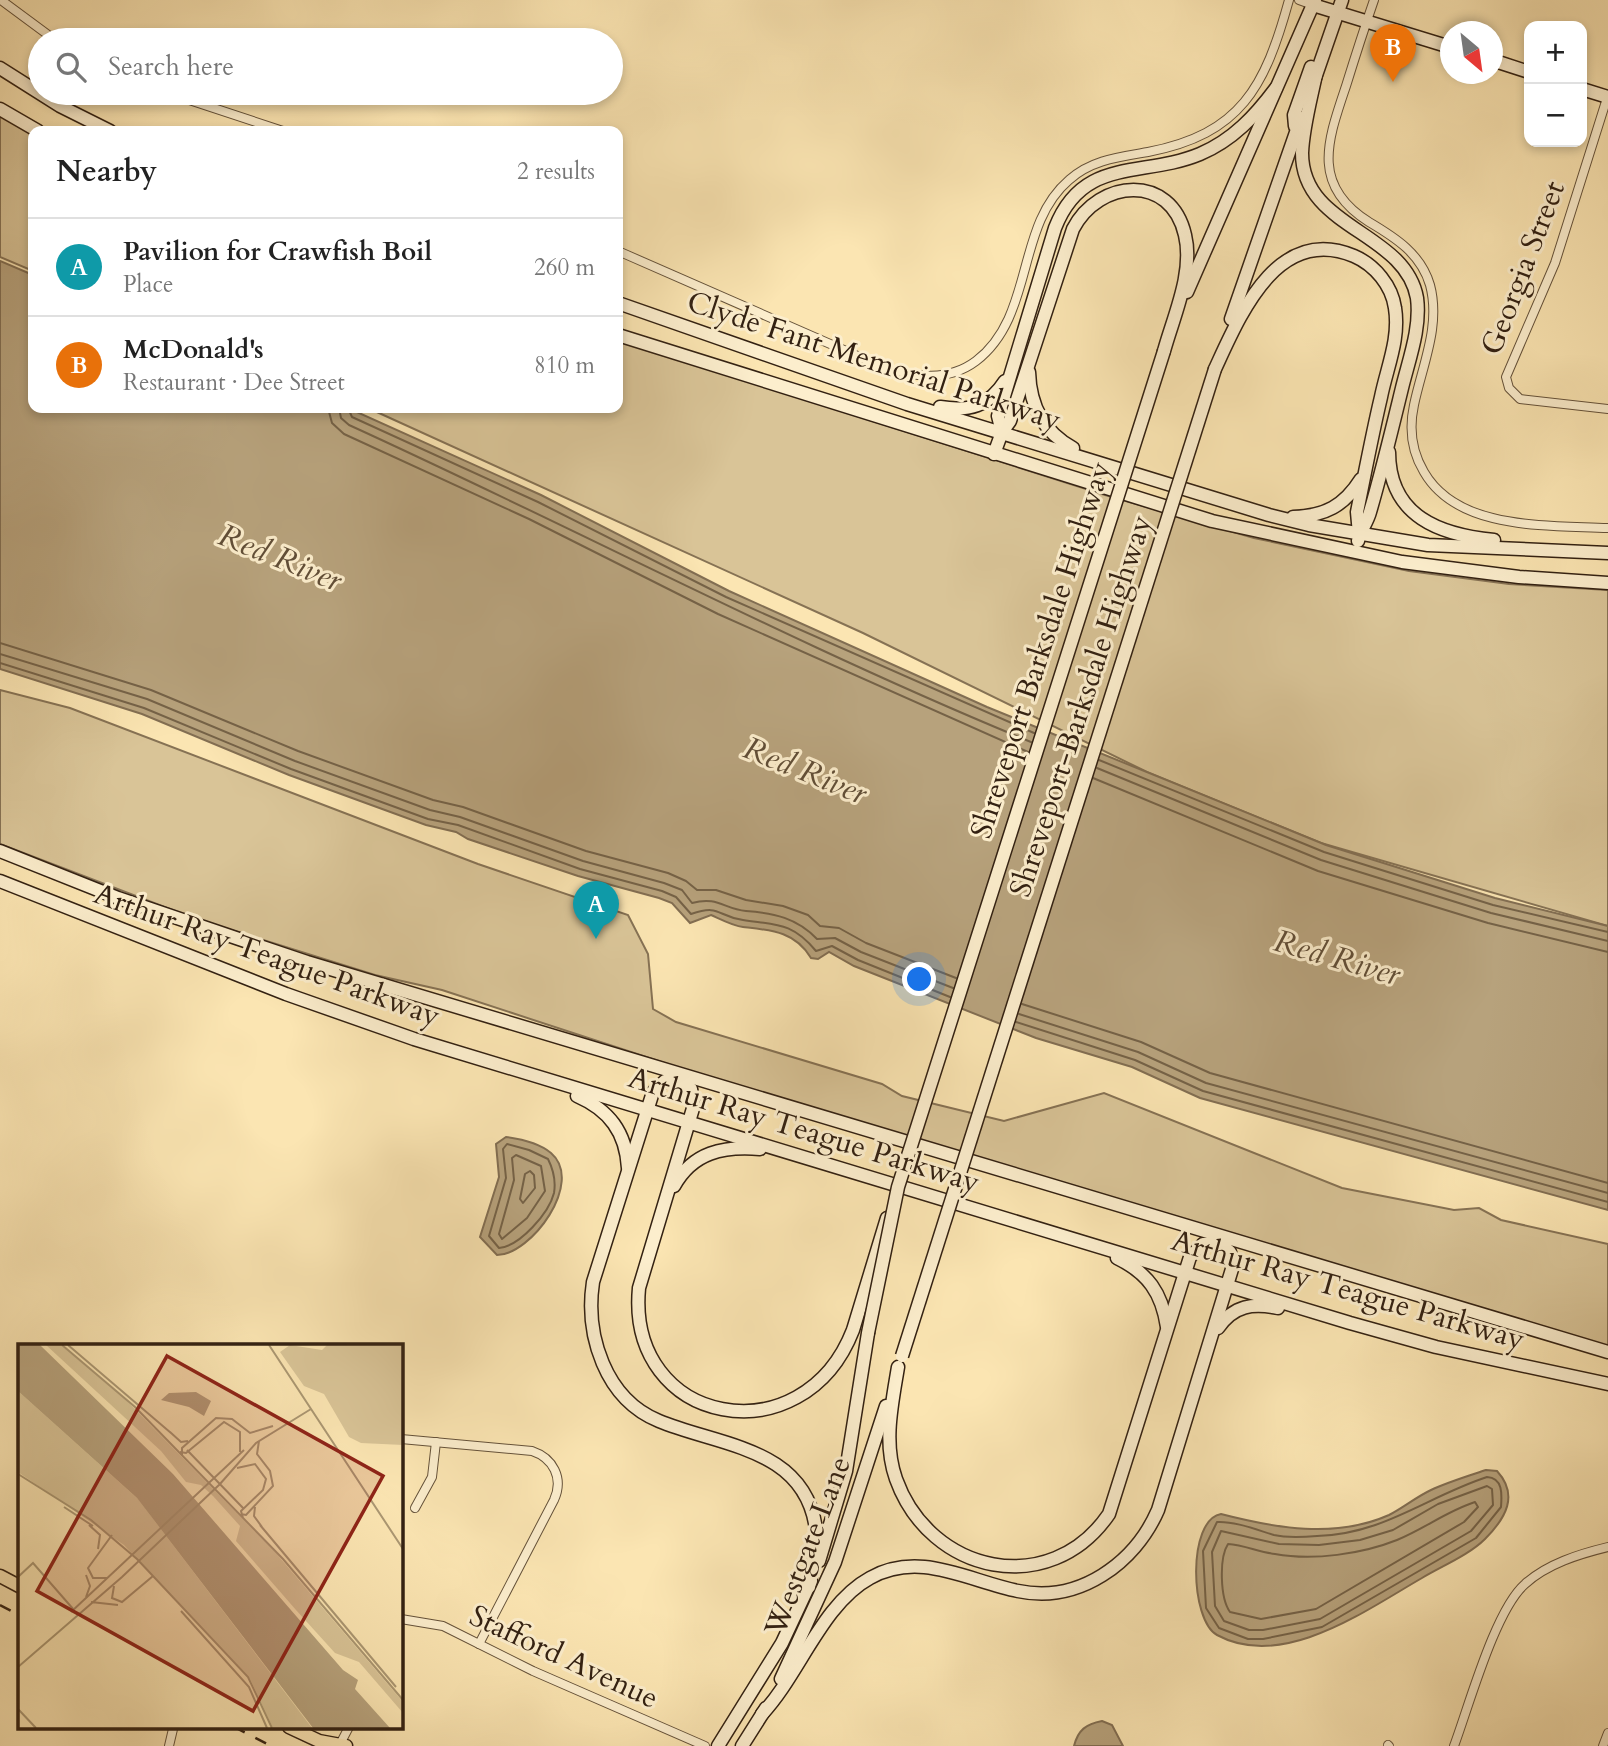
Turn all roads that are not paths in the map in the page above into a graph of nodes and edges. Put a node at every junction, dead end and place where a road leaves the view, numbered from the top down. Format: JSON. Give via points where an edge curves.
{"nodes":[{"id":1,"x":1,"y":0,"type":"edge"},
{"id":2,"x":1289,"y":0,"type":"edge"},
{"id":3,"x":1299,"y":0,"type":"edge"},
{"id":4,"x":1374,"y":0,"type":"edge"},
{"id":5,"x":1314,"y":2,"type":"edge"},
{"id":6,"x":1336,"y":8,"type":"edge"},
{"id":7,"x":1367,"y":22,"type":"junction"},
{"id":8,"x":39,"y":28,"type":"edge"},
{"id":9,"x":1440,"y":44,"type":"edge"},
{"id":10,"x":1503,"y":63,"type":"edge"},
{"id":11,"x":0,"y":68,"type":"edge"},
{"id":12,"x":1524,"y":70,"type":"edge"},
{"id":13,"x":1316,"y":74,"type":"junction"},
{"id":14,"x":28,"y":86,"type":"edge"},
{"id":15,"x":1276,"y":88,"type":"junction"},
{"id":16,"x":1587,"y":90,"type":"edge"},
{"id":17,"x":1608,"y":96,"type":"edge"},
{"id":18,"x":58,"y":105,"type":"edge"},
{"id":19,"x":205,"y":105,"type":"edge"},
{"id":20,"x":0,"y":109,"type":"edge"},
{"id":21,"x":29,"y":126,"type":"edge"},
{"id":22,"x":100,"y":126,"type":"edge"},
{"id":23,"x":268,"y":126,"type":"edge"},
{"id":24,"x":1296,"y":134,"type":"junction"},
{"id":25,"x":623,"y":253,"type":"edge"},
{"id":26,"x":623,"y":305,"type":"edge"},
{"id":27,"x":623,"y":337,"type":"edge"},
{"id":28,"x":1164,"y":351,"type":"junction"},
{"id":29,"x":1028,"y":365,"type":"junction"},
{"id":30,"x":1215,"y":369,"type":"junction"},
{"id":31,"x":1011,"y":372,"type":"junction"},
{"id":32,"x":907,"y":404,"type":"junction"},
{"id":33,"x":1608,"y":409,"type":"edge"},
{"id":34,"x":1002,"y":432,"type":"junction"},
{"id":35,"x":1390,"y":436,"type":"junction"},
{"id":36,"x":994,"y":454,"type":"junction"},
{"id":37,"x":1108,"y":464,"type":"junction"},
{"id":38,"x":1365,"y":472,"type":"junction"},
{"id":39,"x":1269,"y":515,"type":"junction"},
{"id":40,"x":1608,"y":528,"type":"edge"},
{"id":41,"x":1359,"y":534,"type":"junction"},
{"id":42,"x":1355,"y":553,"type":"junction"},
{"id":43,"x":1603,"y":553,"type":"edge"},
{"id":44,"x":1608,"y":583,"type":"edge"},
{"id":45,"x":0,"y":851,"type":"edge"},
{"id":46,"x":0,"y":881,"type":"edge"},
{"id":47,"x":663,"y":1069,"type":"junction"},
{"id":48,"x":529,"y":1075,"type":"junction"},
{"id":49,"x":679,"y":1079,"type":"junction"},
{"id":50,"x":701,"y":1081,"type":"junction"},
{"id":51,"x":647,"y":1110,"type":"junction"},
{"id":52,"x":688,"y":1123,"type":"junction"},
{"id":53,"x":784,"y":1152,"type":"junction"},
{"id":54,"x":628,"y":1174,"type":"junction"},
{"id":55,"x":898,"y":1187,"type":"junction"},
{"id":56,"x":663,"y":1212,"type":"junction"},
{"id":57,"x":1205,"y":1233,"type":"junction"},
{"id":58,"x":1082,"y":1242,"type":"junction"},
{"id":59,"x":1222,"y":1243,"type":"junction"},
{"id":60,"x":1244,"y":1244,"type":"junction"},
{"id":61,"x":1186,"y":1272,"type":"junction"},
{"id":62,"x":1228,"y":1285,"type":"junction"},
{"id":63,"x":1350,"y":1323,"type":"junction"},
{"id":64,"x":1168,"y":1331,"type":"junction"},
{"id":65,"x":868,"y":1333,"type":"joint"},
{"id":66,"x":1211,"y":1340,"type":"junction"},
{"id":67,"x":1608,"y":1352,"type":"edge"},
{"id":68,"x":900,"y":1362,"type":"junction"},
{"id":69,"x":1608,"y":1384,"type":"edge"},
{"id":70,"x":402,"y":1439,"type":"edge"},
{"id":71,"x":436,"y":1442,"type":"junction"},
{"id":72,"x":415,"y":1508,"type":"dead end"},
{"id":73,"x":1608,"y":1547,"type":"edge"},
{"id":74,"x":0,"y":1576,"type":"edge"},
{"id":75,"x":18,"y":1585,"type":"edge"},
{"id":76,"x":809,"y":1587,"type":"junction"},
{"id":77,"x":402,"y":1619,"type":"edge"},
{"id":78,"x":479,"y":1643,"type":"junction"},
{"id":79,"x":762,"y":1714,"type":"junction"},
{"id":80,"x":291,"y":1728,"type":"edge"},
{"id":81,"x":349,"y":1728,"type":"edge"},
{"id":82,"x":173,"y":1729,"type":"dead end"},
{"id":83,"x":1608,"y":1733,"type":"edge"},
{"id":84,"x":322,"y":1743,"type":"edge"},
{"id":85,"x":342,"y":1745,"type":"edge"},
{"id":86,"x":169,"y":1746,"type":"edge"},
{"id":87,"x":705,"y":1746,"type":"edge"},
{"id":88,"x":718,"y":1746,"type":"edge"},
{"id":89,"x":742,"y":1746,"type":"edge"},
{"id":90,"x":1454,"y":1746,"type":"edge"},
{"id":91,"x":1603,"y":1746,"type":"edge"}],
"edges":[{"from":1,"to":8,"type":"street"},
{"from":2,"to":25,"type":"street","via":[[1254,88],[1225,122],[1187,143],[1103,160],[1057,191],[1043,216],[1006,327],[981,357],[953,372],[916,376],[884,368]]},
{"from":3,"to":5,"type":"street"},
{"from":4,"to":7,"type":"street"},
{"from":5,"to":6,"type":"main road"},
{"from":5,"to":15,"type":"main road","name":"Shreveport Barksdale Highway"},
{"from":6,"to":7,"type":"main road"},
{"from":6,"to":13,"type":"main road"},
{"from":6,"to":24,"type":"main road","via":[[1294,114]]},
{"from":7,"to":9,"type":"main road"},
{"from":7,"to":40,"type":"street","via":[[1330,135],[1328,166],[1349,206],[1401,242],[1429,282],[1432,335],[1412,416],[1420,465],[1436,490],[1469,512]]},
{"from":10,"to":12,"type":"main road"},
{"from":11,"to":14,"type":"main road"},
{"from":13,"to":24,"type":"main road","name":"Shreveport-Barksdale Highway"},
{"from":13,"to":35,"type":"main road","via":[[1302,154],[1310,182],[1328,211],[1395,258],[1417,300],[1416,331]]},
{"from":15,"to":28,"type":"main road","name":"Shreveport Barksdale Highway"},
{"from":15,"to":31,"type":"main road","via":[[1251,120],[1216,146],[1169,163],[1112,173],[1086,185],[1069,201],[1055,228]]},
{"from":16,"to":17,"type":"main road"},
{"from":17,"to":33,"type":"street","name":"Georgia Street","via":[[1555,262],[1506,377],[1520,399]]},
{"from":18,"to":22,"type":"main road"},
{"from":19,"to":23,"type":"street"},
{"from":20,"to":21,"type":"main road"},
{"from":24,"to":30,"type":"main road","name":"Shreveport-Barksdale Highway"},
{"from":26,"to":32,"type":"main road","name":"Clyde Fant Memorial Parkway"},
{"from":27,"to":36,"type":"main road","name":"Clyde Fant Memorial Parkway"},
{"from":28,"to":29,"type":"main road","via":[[1184,282],[1184,230],[1179,217],[1159,198],[1121,190],[1097,199],[1079,217]]},
{"from":28,"to":55,"type":"main road","name":"Shreveport Barksdale Highway","bridge":true},
{"from":29,"to":34,"type":"main road"},
{"from":29,"to":37,"type":"main road","via":[[1032,401],[1052,433]]},
{"from":30,"to":38,"type":"main road","via":[[1244,306],[1278,268],[1316,251],[1332,250],[1359,258],[1386,284],[1396,319],[1396,337]]},
{"from":30,"to":68,"type":"main road","name":"Shreveport-Barksdale Highway","bridge":true},
{"from":31,"to":32,"type":"main road","via":[[999,391],[978,407],[958,410]]},
{"from":31,"to":34,"type":"main road","via":[[998,416]]},
{"from":32,"to":34,"type":"main road","name":"Clyde Fant Memorial Parkway"},
{"from":34,"to":36,"type":"main road"},
{"from":34,"to":37,"type":"main road","name":"Clyde Fant Memorial Parkway"},
{"from":35,"to":41,"type":"main road","via":[[1369,515]]},
{"from":35,"to":43,"type":"main road","via":[[1393,479],[1406,502],[1430,526],[1469,538]]},
{"from":36,"to":42,"type":"main road","name":"Clyde Fant Memorial Parkway","via":[[1212,521]]},
{"from":37,"to":39,"type":"main road","name":"Clyde Fant Memorial Parkway"},
{"from":38,"to":39,"type":"main road","via":[[1351,494],[1326,512],[1302,517]]},
{"from":38,"to":41,"type":"main road","via":[[1357,512]]},
{"from":39,"to":41,"type":"main road","name":"Clyde Fant Memorial Parkway"},
{"from":41,"to":42,"type":"main road"},
{"from":41,"to":43,"type":"main road","name":"Clyde Fant Memorial Parkway","via":[[1428,545]]},
{"from":42,"to":44,"type":"main road","name":"Clyde Fant Memorial Parkway","via":[[1519,577]]},
{"from":45,"to":47,"type":"main road","name":"Arthur Ray Teague Parkway","via":[[221,934]]},
{"from":46,"to":48,"type":"main road","name":"Arthur Ray Teague Parkway","via":[[286,995]]},
{"from":47,"to":49,"type":"main road"},
{"from":47,"to":50,"type":"main road","name":"Arthur Ray Teague Parkway"},
{"from":48,"to":51,"type":"main road","name":"Arthur Ray Teague Parkway"},
{"from":48,"to":54,"type":"main road","via":[[589,1101],[610,1116],[623,1141]]},
{"from":49,"to":50,"type":"main road"},
{"from":49,"to":51,"type":"main road","via":[[658,1085]]},
{"from":49,"to":52,"type":"main road","via":[[694,1097]]},
{"from":50,"to":57,"type":"main road","name":"Arthur Ray Teague Parkway"},
{"from":51,"to":52,"type":"main road","name":"Arthur Ray Teague Parkway"},
{"from":51,"to":54,"type":"main road"},
{"from":52,"to":53,"type":"main road","name":"Arthur Ray Teague Parkway"},
{"from":52,"to":56,"type":"main road"},
{"from":53,"to":56,"type":"main road","via":[[732,1148],[706,1155],[684,1171]]},
{"from":53,"to":58,"type":"main road","name":"Arthur Ray Teague Parkway"},
{"from":54,"to":76,"type":"main road","via":[[591,1297],[591,1326],[600,1360],[629,1400],[657,1421],[738,1445],[775,1463],[789,1476],[811,1508],[816,1529]]},
{"from":55,"to":56,"type":"main road","bridge":true,"via":[[853,1331],[828,1376],[779,1406],[733,1411],[683,1393],[656,1364],[640,1326],[639,1288]]},
{"from":55,"to":65,"type":"main road","name":"Shreveport Barksdale Highway","bridge":true},
{"from":57,"to":59,"type":"main road"},
{"from":57,"to":60,"type":"main road","name":"Arthur Ray Teague Parkway"},
{"from":58,"to":61,"type":"main road","name":"Arthur Ray Teague Parkway"},
{"from":58,"to":64,"type":"main road","via":[[1146,1276],[1161,1298]]},
{"from":59,"to":60,"type":"main road"},
{"from":59,"to":61,"type":"main road","via":[[1197,1247]]},
{"from":59,"to":62,"type":"main road","via":[[1233,1262]]},
{"from":60,"to":67,"type":"main road","name":"Arthur Ray Teague Parkway"},
{"from":61,"to":62,"type":"main road","name":"Arthur Ray Teague Parkway"},
{"from":61,"to":64,"type":"main road"},
{"from":62,"to":63,"type":"main road","name":"Arthur Ray Teague Parkway"},
{"from":62,"to":66,"type":"main road"},
{"from":63,"to":66,"type":"main road","via":[[1254,1304],[1229,1315]]},
{"from":63,"to":69,"type":"main road","name":"Arthur Ray Teague Parkway","via":[[1436,1347]]},
{"from":64,"to":68,"type":"main road","via":[[1109,1514],[1073,1550],[1018,1568],[989,1564],[952,1548],[923,1523],[903,1495],[889,1440]]},
{"from":65,"to":76,"type":"main road","name":"Westgate Lane","via":[[841,1496]]},
{"from":66,"to":79,"type":"main road","via":[[1158,1510],[1147,1534],[1113,1569],[1086,1583],[1038,1593],[936,1567],[911,1566],[881,1573],[842,1600]]},
{"from":68,"to":79,"type":"main road","name":"Westgate Lane","via":[[835,1562]]},
{"from":70,"to":71,"type":"street"},
{"from":71,"to":72,"type":"street","via":[[432,1477]]},
{"from":71,"to":78,"type":"street","via":[[532,1451],[544,1456],[558,1480],[557,1494]]},
{"from":73,"to":90,"type":"street","via":[[1544,1571],[1518,1592],[1501,1617]]},
{"from":74,"to":75,"type":"main road"},
{"from":76,"to":88,"type":"main road","name":"Westgate Lane","via":[[782,1643]]},
{"from":77,"to":78,"type":"street","name":"Stafford Avenue","via":[[435,1624]]},
{"from":78,"to":87,"type":"street","name":"Stafford Avenue","via":[[556,1682]]},
{"from":79,"to":89,"type":"main road","name":"Westgate Lane"},
{"from":80,"to":84,"type":"main road"},
{"from":81,"to":85,"type":"street"},
{"from":82,"to":86,"type":"street"},
{"from":83,"to":91,"type":"street"},
{"from":84,"to":85,"type":"main road"}]}
